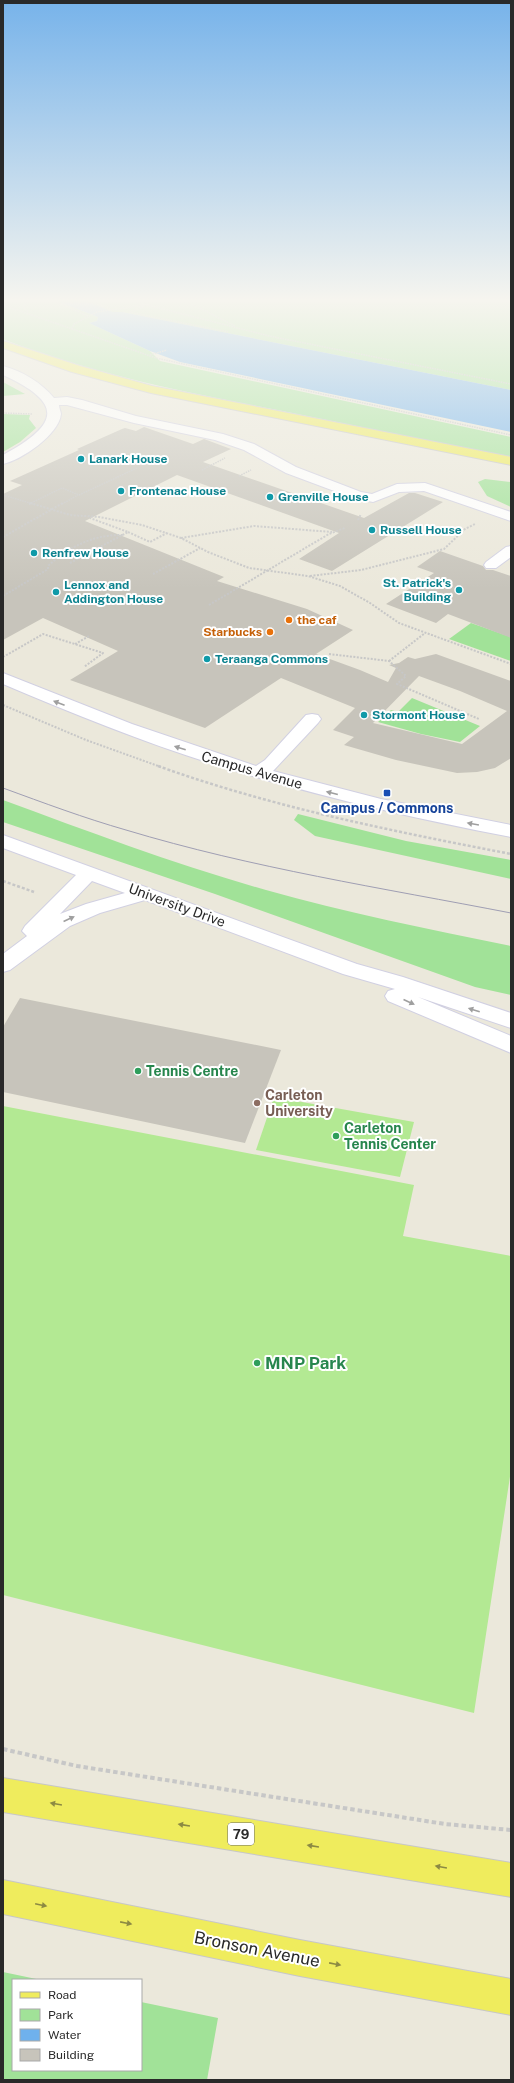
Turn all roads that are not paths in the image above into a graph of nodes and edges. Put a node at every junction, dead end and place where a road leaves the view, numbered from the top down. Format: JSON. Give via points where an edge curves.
{"nodes":[{"id":1,"x":44,"y":395,"type":"edge"},
{"id":2,"x":182,"y":395,"type":"edge"},
{"id":3,"x":51,"y":402,"type":"junction"},
{"id":4,"x":3,"y":460,"type":"edge"},
{"id":5,"x":511,"y":461,"type":"edge"},
{"id":6,"x":509,"y":516,"type":"edge"},
{"id":7,"x":511,"y":550,"type":"edge"},
{"id":8,"x":491,"y":565,"type":"dead end"},
{"id":9,"x":3,"y":678,"type":"edge"},
{"id":10,"x":312,"y":719,"type":"dead end"},
{"id":11,"x":260,"y":772,"type":"junction"},
{"id":12,"x":511,"y":831,"type":"edge"},
{"id":13,"x":3,"y":841,"type":"edge"},
{"id":14,"x":89,"y":873,"type":"junction"},
{"id":15,"x":146,"y":894,"type":"junction"},
{"id":16,"x":3,"y":963,"type":"edge"},
{"id":17,"x":350,"y":969,"type":"junction"},
{"id":18,"x":511,"y":1021,"type":"edge"},
{"id":19,"x":511,"y":1045,"type":"edge"},
{"id":20,"x":3,"y":1795,"type":"edge"},
{"id":21,"x":500,"y":1874,"type":"edge"},
{"id":22,"x":3,"y":1897,"type":"edge"},
{"id":23,"x":511,"y":1997,"type":"edge"}],
"edges":[{"from":1,"to":3,"type":"street"},
{"from":2,"to":5,"type":"main road"},
{"from":3,"to":4,"type":"street","via":[[54,415],[46,433],[29,447]]},
{"from":3,"to":6,"type":"street","via":[[67,401],[82,404],[134,419],[218,436],[249,446],[291,470],[358,495],[373,498],[398,488],[425,487]]},
{"from":7,"to":8,"type":"street"},
{"from":11,"to":9,"type":"street","name":"Campus Avenue","one_way":true,"via":[[106,722]]},
{"from":10,"to":11,"type":"street","via":[[272,764]]},
{"from":12,"to":11,"type":"street","name":"Campus Avenue","one_way":true,"via":[[378,804]]},
{"from":13,"to":14,"type":"street","name":"University Drive"},
{"from":14,"to":15,"type":"street","name":"University Drive"},
{"from":14,"to":16,"type":"street"},
{"from":16,"to":15,"type":"street","one_way":true,"via":[[64,920],[105,904]]},
{"from":15,"to":17,"type":"street","name":"University Drive"},
{"from":18,"to":17,"type":"street","name":"University Drive","one_way":true},
{"from":17,"to":19,"type":"street","name":"University Drive","one_way":true,"via":[[391,994]]},
{"from":21,"to":20,"type":"main road","number":"79","one_way":true},
{"from":22,"to":23,"type":"main road","name":"Bronson Avenue","one_way":true,"via":[[300,1958]]}]}
